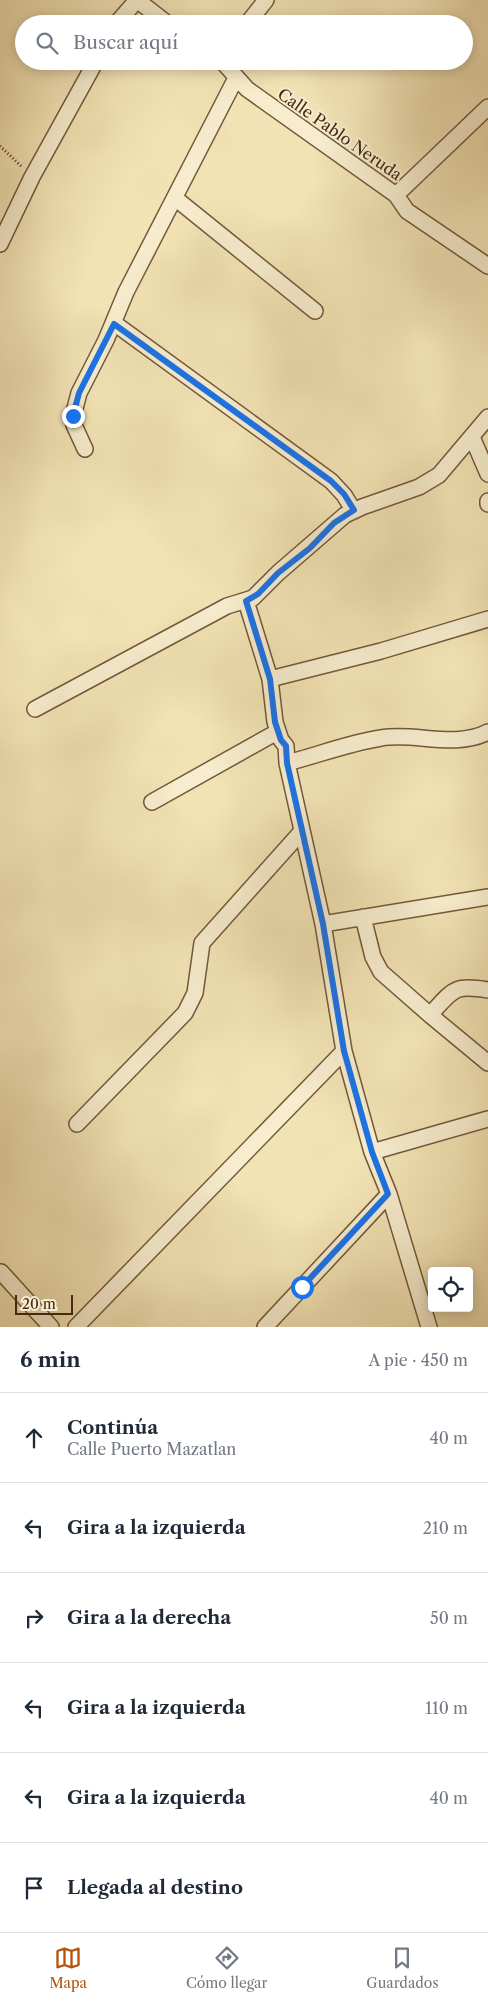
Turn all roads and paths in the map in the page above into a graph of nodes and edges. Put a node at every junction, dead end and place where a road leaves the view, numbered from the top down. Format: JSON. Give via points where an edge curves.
{"nodes":[{"id":1,"x":137,"y":0,"type":"edge"},
{"id":2,"x":266,"y":0,"type":"edge"},
{"id":3,"x":124,"y":15,"type":"edge"},
{"id":4,"x":156,"y":15,"type":"edge"},
{"id":5,"x":254,"y":15,"type":"edge"},
{"id":6,"x":91,"y":70,"type":"edge"},
{"id":7,"x":229,"y":70,"type":"edge"},
{"id":8,"x":236,"y":78,"type":"junction"},
{"id":9,"x":488,"y":107,"type":"edge"},
{"id":10,"x":0,"y":146,"type":"edge"},
{"id":11,"x":32,"y":177,"type":"junction"},
{"id":12,"x":396,"y":195,"type":"junction"},
{"id":13,"x":175,"y":198,"type":"junction"},
{"id":14,"x":0,"y":244,"type":"edge"},
{"id":15,"x":488,"y":266,"type":"edge"},
{"id":16,"x":315,"y":311,"type":"dead end"},
{"id":17,"x":114,"y":324,"type":"junction"},
{"id":18,"x":488,"y":417,"type":"edge"},
{"id":19,"x":472,"y":437,"type":"junction"},
{"id":20,"x":85,"y":450,"type":"dead end"},
{"id":21,"x":488,"y":474,"type":"edge"},
{"id":22,"x":354,"y":510,"type":"junction"},
{"id":23,"x":246,"y":601,"type":"junction"},
{"id":24,"x":488,"y":619,"type":"edge"},
{"id":25,"x":270,"y":679,"type":"junction"},
{"id":26,"x":35,"y":709,"type":"dead end"},
{"id":27,"x":277,"y":732,"type":"junction"},
{"id":28,"x":488,"y":732,"type":"edge"},
{"id":29,"x":287,"y":763,"type":"junction"},
{"id":30,"x":152,"y":802,"type":"dead end"},
{"id":31,"x":302,"y":831,"type":"junction"},
{"id":32,"x":488,"y":897,"type":"edge"},
{"id":33,"x":363,"y":917,"type":"junction"},
{"id":34,"x":323,"y":924,"type":"junction"},
{"id":35,"x":488,"y":990,"type":"edge"},
{"id":36,"x":430,"y":1015,"type":"junction"},
{"id":37,"x":344,"y":1051,"type":"junction"},
{"id":38,"x":488,"y":1063,"type":"edge"},
{"id":39,"x":488,"y":1118,"type":"edge"},
{"id":40,"x":77,"y":1124,"type":"dead end"},
{"id":41,"x":372,"y":1152,"type":"junction"},
{"id":42,"x":388,"y":1194,"type":"junction"},
{"id":43,"x":1,"y":1272,"type":"edge"},
{"id":44,"x":51,"y":1327,"type":"edge"},
{"id":45,"x":76,"y":1327,"type":"edge"},
{"id":46,"x":265,"y":1327,"type":"edge"},
{"id":47,"x":429,"y":1327,"type":"edge"}],
"edges":[{"from":1,"to":3,"type":"street"},
{"from":1,"to":4,"type":"street"},
{"from":2,"to":5,"type":"street"},
{"from":6,"to":11,"type":"street"},
{"from":7,"to":8,"type":"street","name":"Calle Pablo Neruda"},
{"from":8,"to":12,"type":"street","name":"Calle Pablo Neruda"},
{"from":8,"to":13,"type":"street"},
{"from":9,"to":12,"type":"street"},
{"from":10,"to":11,"type":"path"},
{"from":11,"to":14,"type":"street"},
{"from":12,"to":15,"type":"street","name":"Calle Pablo Neruda","via":[[406,211]]},
{"from":13,"to":16,"type":"street"},
{"from":13,"to":17,"type":"street","via":[[126,292]]},
{"from":17,"to":20,"type":"street","via":[[86,377],[75,406],[74,425]]},
{"from":17,"to":22,"type":"street","via":[[331,481]]},
{"from":18,"to":19,"type":"street"},
{"from":19,"to":21,"type":"street"},
{"from":19,"to":22,"type":"street","via":[[447,467],[430,481]]},
{"from":22,"to":23,"type":"street","via":[[334,523],[310,548]]},
{"from":23,"to":25,"type":"street"},
{"from":23,"to":26,"type":"street","via":[[227,606]]},
{"from":24,"to":25,"type":"street"},
{"from":25,"to":27,"type":"street"},
{"from":27,"to":29,"type":"street","via":[[286,746]]},
{"from":27,"to":30,"type":"street"},
{"from":28,"to":29,"type":"street","via":[[475,737],[445,740],[397,736],[380,738]]},
{"from":29,"to":31,"type":"street"},
{"from":31,"to":34,"type":"street"},
{"from":31,"to":40,"type":"street","via":[[202,943],[195,993],[185,1013]]},
{"from":32,"to":33,"type":"street"},
{"from":33,"to":34,"type":"street"},
{"from":33,"to":36,"type":"street","via":[[373,957],[381,972]]},
{"from":34,"to":37,"type":"street"},
{"from":35,"to":36,"type":"street","via":[[461,987],[451,992]]},
{"from":36,"to":38,"type":"street"},
{"from":37,"to":41,"type":"street"},
{"from":37,"to":45,"type":"street"},
{"from":39,"to":41,"type":"street"},
{"from":41,"to":42,"type":"street"},
{"from":42,"to":46,"type":"street"},
{"from":42,"to":47,"type":"street"},
{"from":43,"to":44,"type":"street"}]}
